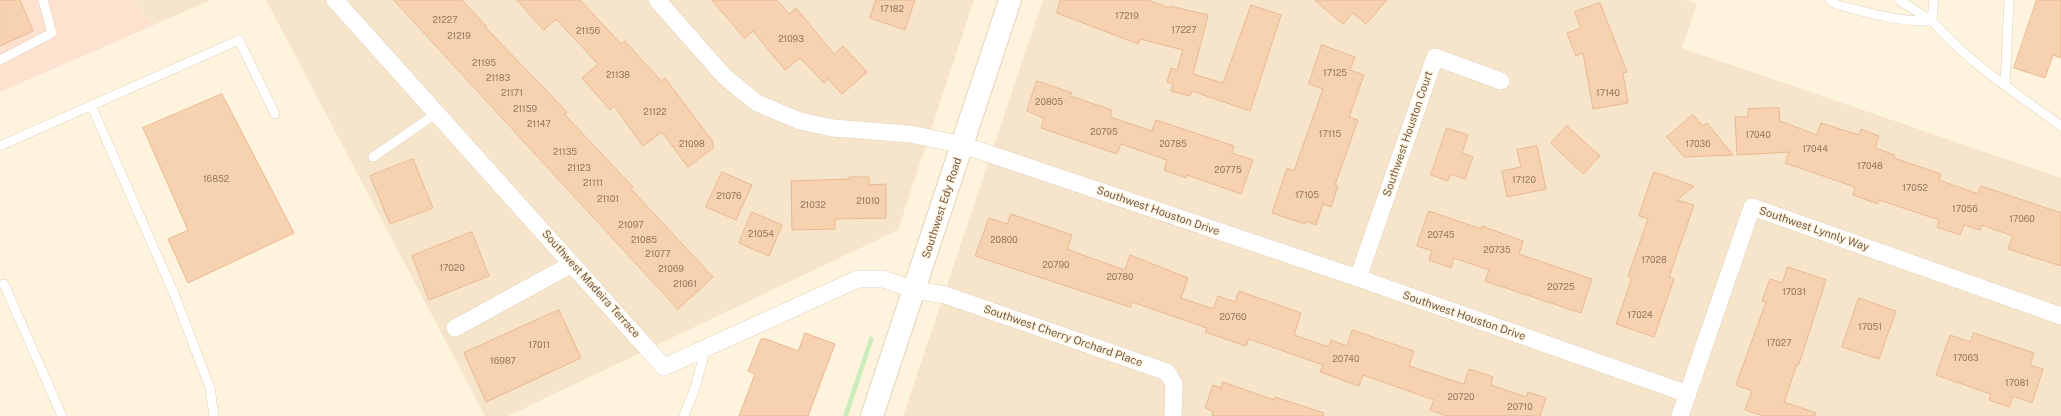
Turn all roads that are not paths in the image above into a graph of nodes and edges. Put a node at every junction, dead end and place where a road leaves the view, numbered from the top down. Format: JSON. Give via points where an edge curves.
{"nodes":[{"id":1,"x":43,"y":0,"type":"edge"},
{"id":2,"x":335,"y":0,"type":"edge"},
{"id":3,"x":657,"y":0,"type":"edge"},
{"id":4,"x":1010,"y":0,"type":"edge"},
{"id":5,"x":1830,"y":0,"type":"edge"},
{"id":6,"x":1899,"y":0,"type":"edge"},
{"id":7,"x":1934,"y":0,"type":"edge"},
{"id":8,"x":2009,"y":0,"type":"edge"},
{"id":9,"x":1932,"y":21,"type":"junction"},
{"id":10,"x":0,"y":60,"type":"edge"},
{"id":11,"x":1501,"y":81,"type":"dead end"},
{"id":12,"x":2005,"y":85,"type":"junction"},
{"id":13,"x":92,"y":105,"type":"junction"},
{"id":14,"x":437,"y":113,"type":"junction"},
{"id":15,"x":275,"y":114,"type":"dead end"},
{"id":16,"x":2061,"y":126,"type":"edge"},
{"id":17,"x":963,"y":145,"type":"junction"},
{"id":18,"x":0,"y":146,"type":"edge"},
{"id":19,"x":373,"y":157,"type":"dead end"},
{"id":20,"x":572,"y":264,"type":"junction"},
{"id":21,"x":1358,"y":278,"type":"junction"},
{"id":22,"x":4,"y":284,"type":"dead end"},
{"id":23,"x":915,"y":290,"type":"junction"},
{"id":24,"x":2061,"y":316,"type":"edge"},
{"id":25,"x":455,"y":328,"type":"dead end"},
{"id":26,"x":706,"y":347,"type":"junction"},
{"id":27,"x":1688,"y":394,"type":"junction"},
{"id":28,"x":62,"y":416,"type":"edge"},
{"id":29,"x":214,"y":416,"type":"edge"},
{"id":30,"x":684,"y":416,"type":"edge"},
{"id":31,"x":872,"y":416,"type":"edge"},
{"id":32,"x":1173,"y":416,"type":"edge"},
{"id":33,"x":1680,"y":416,"type":"edge"}],
"edges":[{"from":1,"to":10,"type":"lane","via":[[52,33]]},
{"from":2,"to":14,"type":"street","name":"Southwest Madeira Terrace"},
{"from":3,"to":17,"type":"street","name":"Southwest Houston Drive","via":[[724,76],[757,103],[800,121],[833,128],[910,134]]},
{"from":4,"to":17,"type":"main road","name":"Southwest Edy Road"},
{"from":5,"to":9,"type":"lane","via":[[1838,5],[1892,18]]},
{"from":6,"to":9,"type":"lane"},
{"from":7,"to":9,"type":"lane"},
{"from":8,"to":12,"type":"lane"},
{"from":9,"to":12,"type":"lane","via":[[1951,42]]},
{"from":11,"to":21,"type":"street","name":"Southwest Houston Court","via":[[1435,57]]},
{"from":12,"to":16,"type":"lane"},
{"from":13,"to":15,"type":"lane","via":[[239,40]]},
{"from":13,"to":18,"type":"lane"},
{"from":13,"to":29,"type":"lane","via":[[175,296],[210,388]]},
{"from":14,"to":19,"type":"lane"},
{"from":14,"to":20,"type":"street","name":"Southwest Madeira Terrace"},
{"from":17,"to":21,"type":"street","name":"Southwest Houston Drive"},
{"from":17,"to":23,"type":"main road","name":"Southwest Edy Road"},
{"from":20,"to":25,"type":"street"},
{"from":20,"to":26,"type":"street","name":"Southwest Madeira Terrace","via":[[664,367]]},
{"from":21,"to":27,"type":"street","name":"Southwest Houston Drive"},
{"from":22,"to":28,"type":"lane"},
{"from":23,"to":26,"type":"street","name":"Southwest Madeira Terrace","via":[[884,279],[858,279]]},
{"from":23,"to":31,"type":"main road","name":"Southwest Edy Road"},
{"from":23,"to":32,"type":"street","name":"Southwest Cherry Orchard Place","via":[[945,295],[1167,372],[1174,384]]},
{"from":24,"to":27,"type":"street","name":"Southwest Lynnly Way","via":[[1752,207]]},
{"from":26,"to":30,"type":"lane"},
{"from":27,"to":33,"type":"street","name":"Southwest Lynnly Way"}]}
